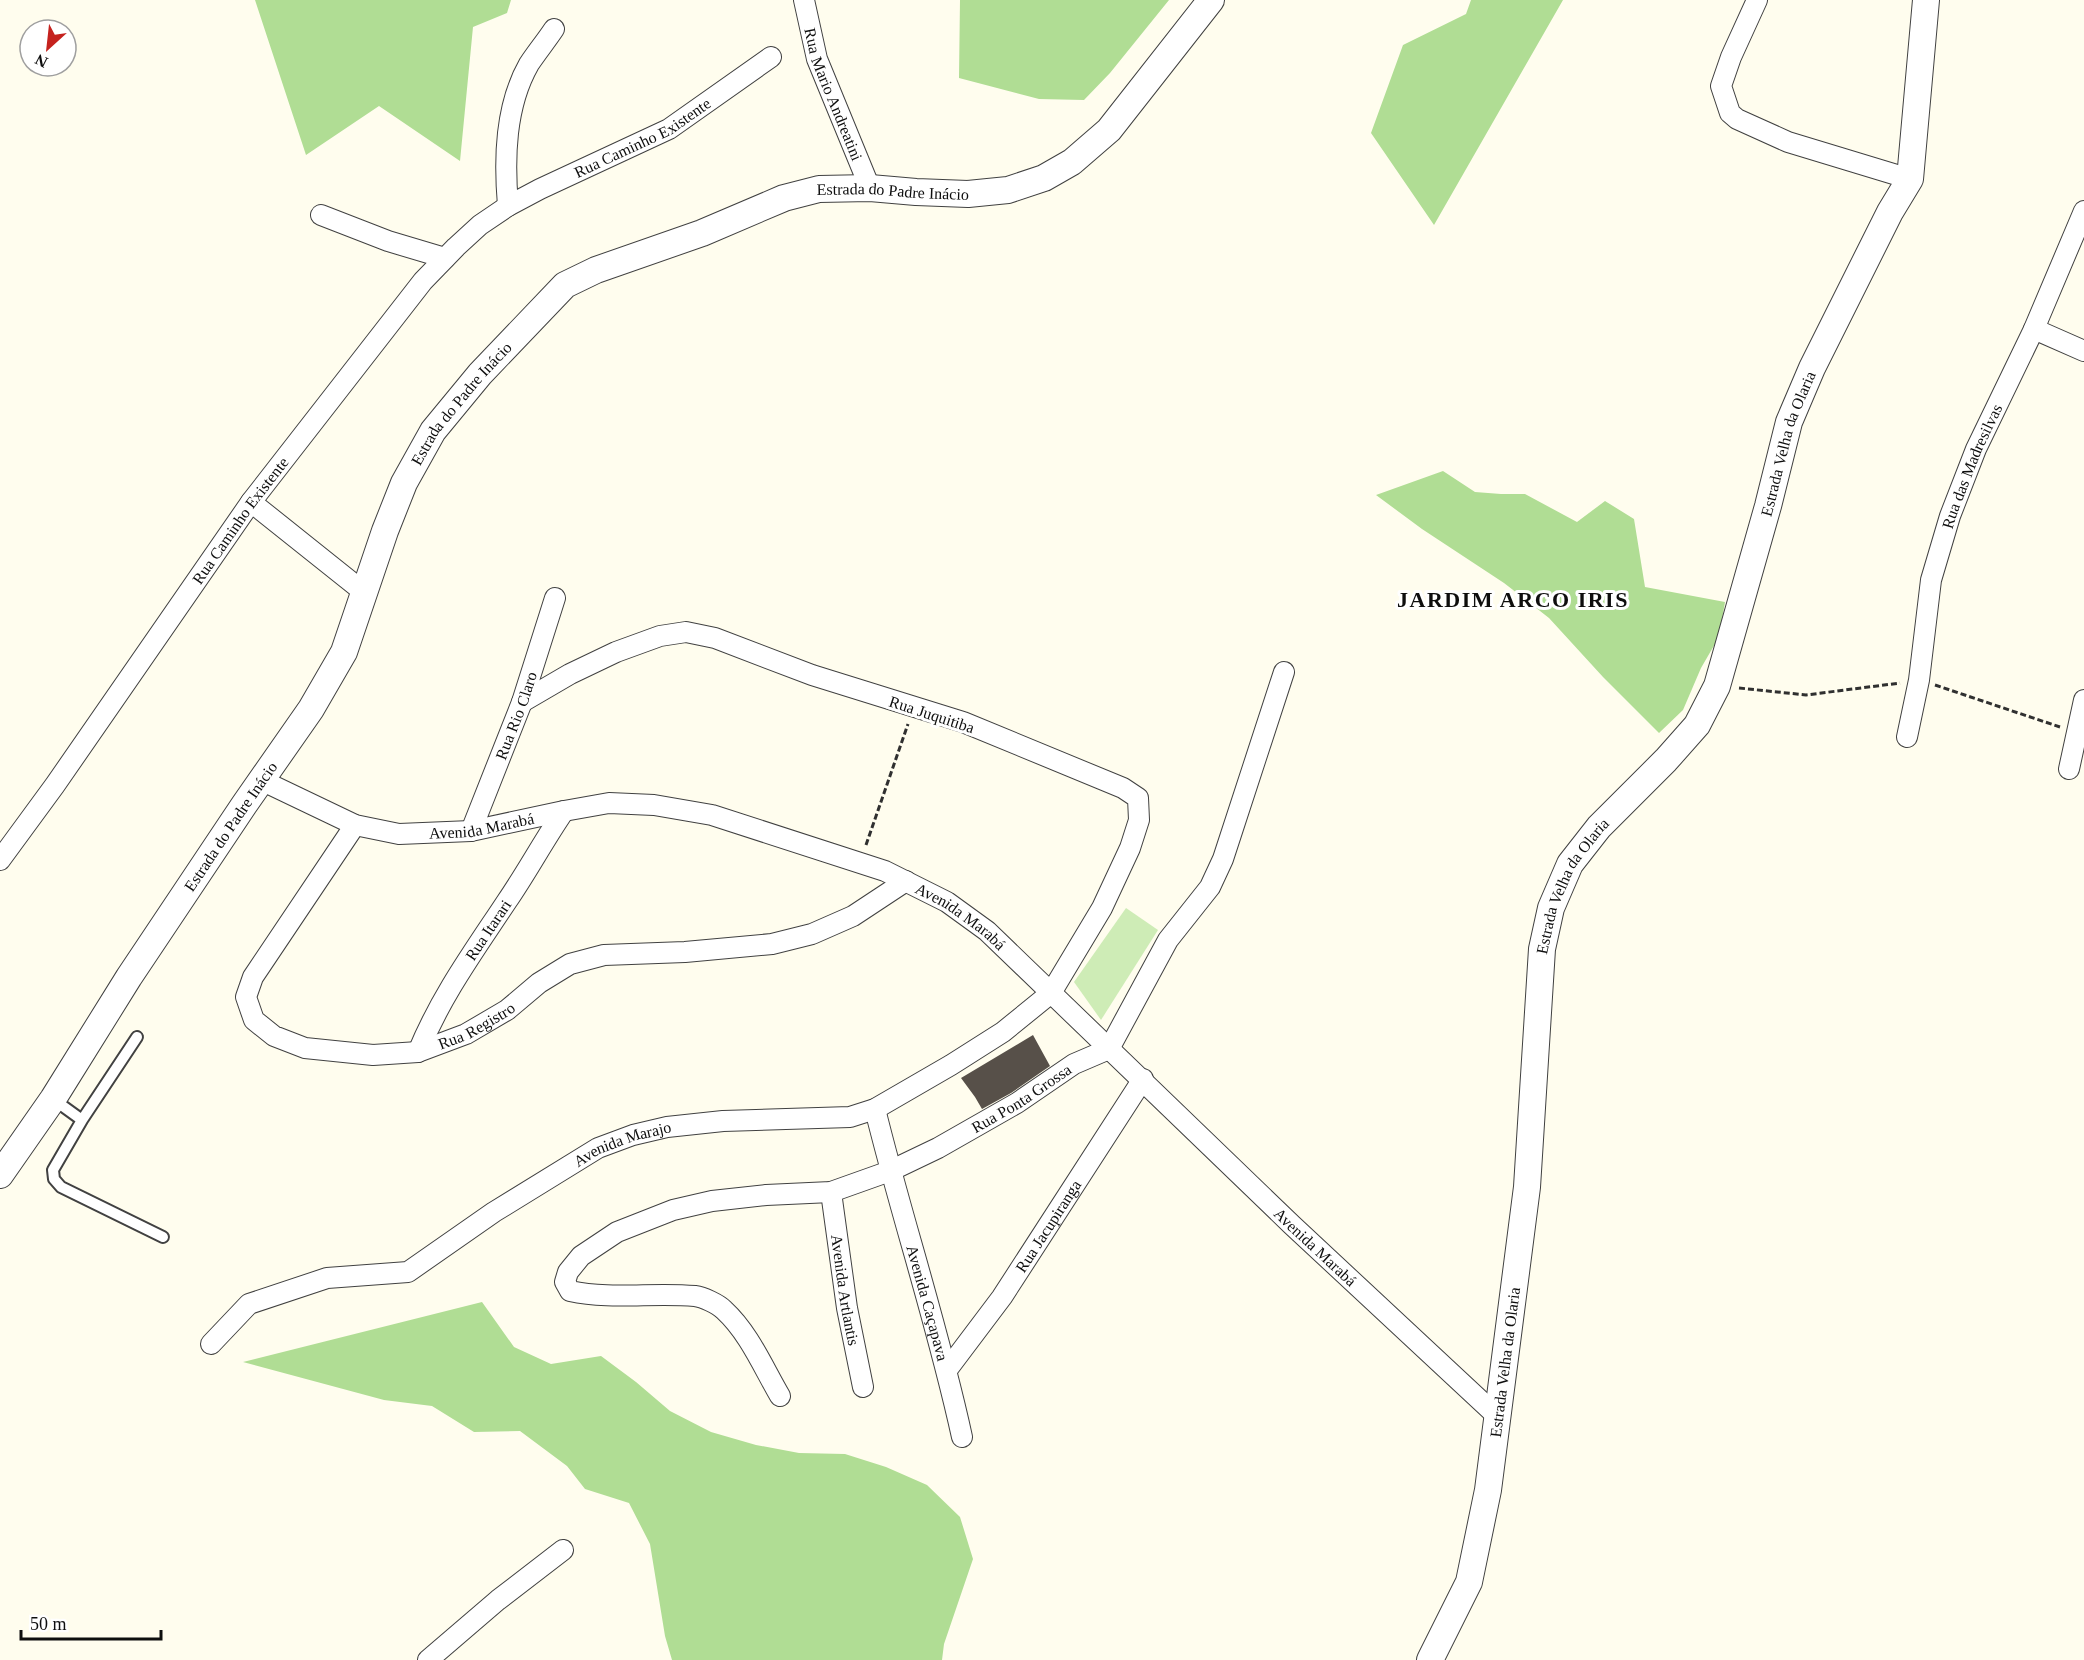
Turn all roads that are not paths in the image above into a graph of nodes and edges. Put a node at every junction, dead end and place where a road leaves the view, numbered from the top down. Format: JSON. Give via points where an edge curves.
{"nodes":[{"id":1,"x":804,"y":0,"type":"edge"},
{"id":2,"x":1210,"y":0,"type":"edge"},
{"id":3,"x":1757,"y":0,"type":"edge"},
{"id":4,"x":1926,"y":0,"type":"edge"},
{"id":5,"x":554,"y":29,"type":"dead end"},
{"id":6,"x":771,"y":57,"type":"dead end"},
{"id":7,"x":1910,"y":179,"type":"junction"},
{"id":8,"x":870,"y":188,"type":"junction"},
{"id":9,"x":508,"y":207,"type":"junction"},
{"id":10,"x":2084,"y":211,"type":"edge"},
{"id":11,"x":321,"y":215,"type":"dead end"},
{"id":12,"x":445,"y":258,"type":"junction"},
{"id":13,"x":2034,"y":329,"type":"junction"},
{"id":14,"x":2084,"y":351,"type":"edge"},
{"id":15,"x":250,"y":502,"type":"junction"},
{"id":16,"x":365,"y":593,"type":"junction"},
{"id":17,"x":555,"y":598,"type":"dead end"},
{"id":18,"x":1284,"y":672,"type":"dead end"},
{"id":19,"x":2084,"y":700,"type":"edge"},
{"id":20,"x":522,"y":702,"type":"junction"},
{"id":21,"x":1907,"y":736,"type":"dead end"},
{"id":22,"x":2069,"y":769,"type":"dead end"},
{"id":23,"x":263,"y":781,"type":"junction"},
{"id":24,"x":564,"y":811,"type":"junction"},
{"id":25,"x":355,"y":825,"type":"junction"},
{"id":26,"x":471,"y":831,"type":"junction"},
{"id":27,"x":0,"y":860,"type":"edge"},
{"id":28,"x":906,"y":881,"type":"junction"},
{"id":29,"x":1052,"y":993,"type":"junction"},
{"id":30,"x":137,"y":1037,"type":"dead end"},
{"id":31,"x":1109,"y":1049,"type":"junction"},
{"id":32,"x":418,"y":1052,"type":"junction"},
{"id":33,"x":1143,"y":1079,"type":"junction"},
{"id":34,"x":53,"y":1099,"type":"junction"},
{"id":35,"x":875,"y":1109,"type":"junction"},
{"id":36,"x":82,"y":1120,"type":"junction"},
{"id":37,"x":890,"y":1171,"type":"junction"},
{"id":38,"x":0,"y":1175,"type":"edge"},
{"id":39,"x":831,"y":1192,"type":"junction"},
{"id":40,"x":164,"y":1237,"type":"dead end"},
{"id":41,"x":211,"y":1344,"type":"dead end"},
{"id":42,"x":947,"y":1370,"type":"junction"},
{"id":43,"x":862,"y":1387,"type":"dead end"},
{"id":44,"x":780,"y":1396,"type":"dead end"},
{"id":45,"x":1497,"y":1416,"type":"junction"},
{"id":46,"x":962,"y":1437,"type":"dead end"},
{"id":47,"x":563,"y":1550,"type":"dead end"},
{"id":48,"x":428,"y":1660,"type":"edge"},
{"id":49,"x":1430,"y":1660,"type":"edge"}],
"edges":[{"from":1,"to":8,"type":"street","name":"Rua Mario Andreatini","via":[[817,59]]},
{"from":2,"to":8,"type":"street","name":"Estrada do Padre Inácio","via":[[1109,130],[1053,173],[1008,190],[968,194]]},
{"from":3,"to":7,"type":"street","via":[[1721,86],[1730,112],[1737,119],[1788,142]]},
{"from":4,"to":7,"type":"street","name":"Estrada Velha da Olaria"},
{"from":5,"to":9,"type":"street","via":[[529,65],[516,94],[506,154]]},
{"from":6,"to":9,"type":"street","name":"Rua Caminho Existente","via":[[669,129]]},
{"from":7,"to":45,"type":"street","name":"Estrada Velha da Olaria","via":[[1812,368],[1789,422],[1717,686],[1697,725],[1599,827],[1570,864],[1551,908],[1542,949],[1527,1187]]},
{"from":8,"to":16,"type":"street","name":"Estrada do Padre Inácio","via":[[819,189],[784,198],[565,285],[480,374],[433,431],[404,483]]},
{"from":9,"to":12,"type":"street","name":"Rua Caminho Existente","via":[[480,225]]},
{"from":10,"to":13,"type":"street","name":"Rua das Madresilvas"},
{"from":11,"to":12,"type":"street"},
{"from":12,"to":15,"type":"street","name":"Rua Caminho Existente"},
{"from":13,"to":14,"type":"street"},
{"from":13,"to":21,"type":"street","name":"Rua das Madresilvas","via":[[1976,449],[1950,516],[1931,579],[1919,680]]},
{"from":15,"to":16,"type":"street"},
{"from":15,"to":27,"type":"street","name":"Rua Caminho Existente"},
{"from":16,"to":23,"type":"street","name":"Estrada do Padre Inácio","via":[[344,652],[312,709]]},
{"from":17,"to":20,"type":"street","name":"Rua Rio Claro"},
{"from":18,"to":31,"type":"street","via":[[1223,858],[1209,887],[1168,940]]},
{"from":19,"to":22,"type":"street"},
{"from":20,"to":26,"type":"street","name":"Rua Rio Claro"},
{"from":20,"to":29,"type":"street","name":"Rua Juquitiba","via":[[616,652],[660,636],[686,632],[716,638],[812,675],[963,722],[1123,788],[1138,798],[1138,820],[1130,848],[1102,908]]},
{"from":23,"to":25,"type":"street","name":"Avenida Marabá"},
{"from":23,"to":34,"type":"street","name":"Estrada do Padre Inácio","via":[[129,977]]},
{"from":24,"to":26,"type":"street","name":"Avenida Marabá"},
{"from":24,"to":28,"type":"street","name":"Avenida Marabá","via":[[609,803],[654,805],[712,815]]},
{"from":24,"to":32,"type":"street","name":"Rua Itarari","via":[[445,994]]},
{"from":25,"to":26,"type":"street","name":"Avenida Marabá","via":[[399,834]]},
{"from":25,"to":32,"type":"street","name":"Rua Registro","via":[[253,977],[246,998],[254,1020],[274,1036],[305,1048],[373,1055]]},
{"from":28,"to":29,"type":"street","name":"Avenida Marabá","via":[[947,902],[987,931]]},
{"from":28,"to":32,"type":"street","name":"Rua Registro","via":[[853,916],[782,942],[604,955],[570,964],[466,1034]]},
{"from":29,"to":31,"type":"street","name":"Avenida Marabá"},
{"from":29,"to":35,"type":"street","name":"Avenida Marajo","via":[[1003,1032]]},
{"from":30,"to":36,"type":"lane"},
{"from":31,"to":33,"type":"street","name":"Avenida Marabá"},
{"from":31,"to":37,"type":"street","name":"Rua Ponta Grossa","via":[[1074,1065],[938,1148]]},
{"from":33,"to":42,"type":"street","name":"Rua Jacupiranga","via":[[1002,1297]]},
{"from":33,"to":45,"type":"street","name":"Avenida Marabá","via":[[1292,1225]]},
{"from":34,"to":36,"type":"lane"},
{"from":34,"to":38,"type":"street","name":"Estrada do Padre Inácio"},
{"from":35,"to":37,"type":"street","name":"Avenida Caçapava"},
{"from":35,"to":41,"type":"street","name":"Avenida Marajo","via":[[850,1117],[667,1126],[633,1135],[588,1154],[494,1212],[408,1272],[327,1278],[249,1304]]},
{"from":36,"to":40,"type":"lane","via":[[53,1170],[54,1179],[62,1187]]},
{"from":37,"to":39,"type":"street","name":"Rua Ponta Grossa"},
{"from":37,"to":42,"type":"street","name":"Avenida Caçapava"},
{"from":39,"to":43,"type":"street","name":"Avenida Artlantis"},
{"from":39,"to":44,"type":"street","name":"Rua Ponta Grossa","via":[[766,1195],[673,1210],[616,1233],[581,1256],[567,1272],[565,1282],[570,1291],[586,1295],[698,1296],[723,1308],[743,1331]]},
{"from":42,"to":46,"type":"street","name":"Avenida Caçapava"},
{"from":45,"to":49,"type":"street","name":"Estrada Velha da Olaria","via":[[1488,1490],[1469,1582]]},
{"from":47,"to":48,"type":"street"}]}
